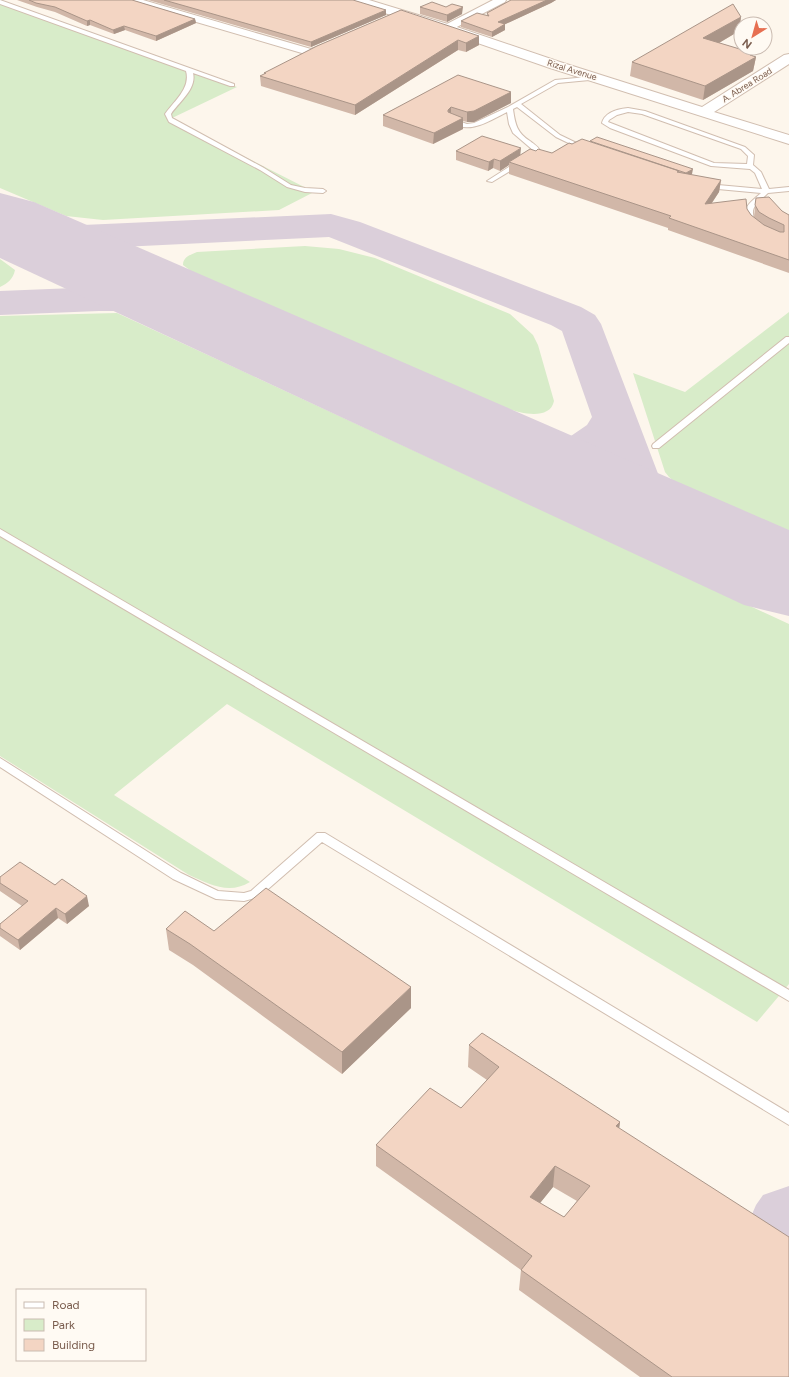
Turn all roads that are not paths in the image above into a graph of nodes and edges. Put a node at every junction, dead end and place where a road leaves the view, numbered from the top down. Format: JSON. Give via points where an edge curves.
{"nodes":[{"id":1,"x":132,"y":0,"type":"edge"},
{"id":2,"x":356,"y":0,"type":"edge"},
{"id":3,"x":501,"y":0,"type":"edge"},
{"id":4,"x":0,"y":2,"type":"edge"},
{"id":5,"x":401,"y":14,"type":"junction"},
{"id":6,"x":388,"y":20,"type":"edge"},
{"id":7,"x":447,"y":28,"type":"junction"},
{"id":8,"x":339,"y":41,"type":"edge"},
{"id":9,"x":789,"y":58,"type":"edge"},
{"id":10,"x":555,"y":65,"type":"junction"},
{"id":11,"x":189,"y":70,"type":"junction"},
{"id":12,"x":599,"y":78,"type":"junction"},
{"id":13,"x":557,"y":81,"type":"junction"},
{"id":14,"x":232,"y":85,"type":"dead end"},
{"id":15,"x":517,"y":104,"type":"junction"},
{"id":16,"x":510,"y":108,"type":"junction"},
{"id":17,"x":704,"y":112,"type":"junction"},
{"id":18,"x":452,"y":121,"type":"edge"},
{"id":19,"x":789,"y":140,"type":"edge"},
{"id":20,"x":596,"y":153,"type":"edge"},
{"id":21,"x":750,"y":165,"type":"junction"},
{"id":22,"x":490,"y":181,"type":"dead end"},
{"id":23,"x":699,"y":184,"type":"edge"},
{"id":24,"x":789,"y":189,"type":"edge"},
{"id":25,"x":323,"y":191,"type":"dead end"},
{"id":26,"x":766,"y":191,"type":"junction"},
{"id":27,"x":756,"y":227,"type":"edge"},
{"id":28,"x":789,"y":339,"type":"edge"},
{"id":29,"x":656,"y":446,"type":"dead end"},
{"id":30,"x":0,"y":532,"type":"edge"},
{"id":31,"x":0,"y":762,"type":"edge"},
{"id":32,"x":789,"y":996,"type":"edge"},
{"id":33,"x":789,"y":1120,"type":"edge"}],
"edges":[{"from":1,"to":8,"type":"street","via":[[312,53]]},
{"from":2,"to":5,"type":"street","name":"Rizal Avenue"},
{"from":3,"to":7,"type":"street"},
{"from":4,"to":11,"type":"lane"},
{"from":5,"to":6,"type":"street"},
{"from":5,"to":7,"type":"street","name":"Rizal Avenue"},
{"from":7,"to":10,"type":"street","name":"Rizal Avenue"},
{"from":9,"to":17,"type":"street","name":"A. Abrea Road"},
{"from":10,"to":12,"type":"street","name":"Rizal Avenue"},
{"from":10,"to":13,"type":"lane"},
{"from":11,"to":14,"type":"lane"},
{"from":11,"to":25,"type":"lane","via":[[192,77],[190,85],[168,114],[171,121],[262,168],[289,186]]},
{"from":12,"to":13,"type":"lane"},
{"from":12,"to":17,"type":"street","name":"Rizal Avenue"},
{"from":13,"to":15,"type":"lane"},
{"from":15,"to":16,"type":"lane"},
{"from":15,"to":20,"type":"lane","via":[[558,136]]},
{"from":16,"to":18,"type":"lane","via":[[475,126]]},
{"from":16,"to":22,"type":"lane","via":[[511,124],[516,135],[538,152]]},
{"from":17,"to":19,"type":"street","name":"Rizal Avenue"},
{"from":21,"to":21,"type":"lane","via":[[751,155],[743,148],[643,112],[619,111],[606,119],[605,123],[612,127],[713,165]]},
{"from":21,"to":26,"type":"lane","via":[[762,177]]},
{"from":23,"to":26,"type":"lane"},
{"from":24,"to":26,"type":"lane"},
{"from":26,"to":27,"type":"lane","via":[[749,208],[748,215]]},
{"from":28,"to":29,"type":"lane"},
{"from":30,"to":32,"type":"lane"},
{"from":31,"to":33,"type":"lane","via":[[177,876],[216,895],[244,897],[255,894],[321,836]]}]}
